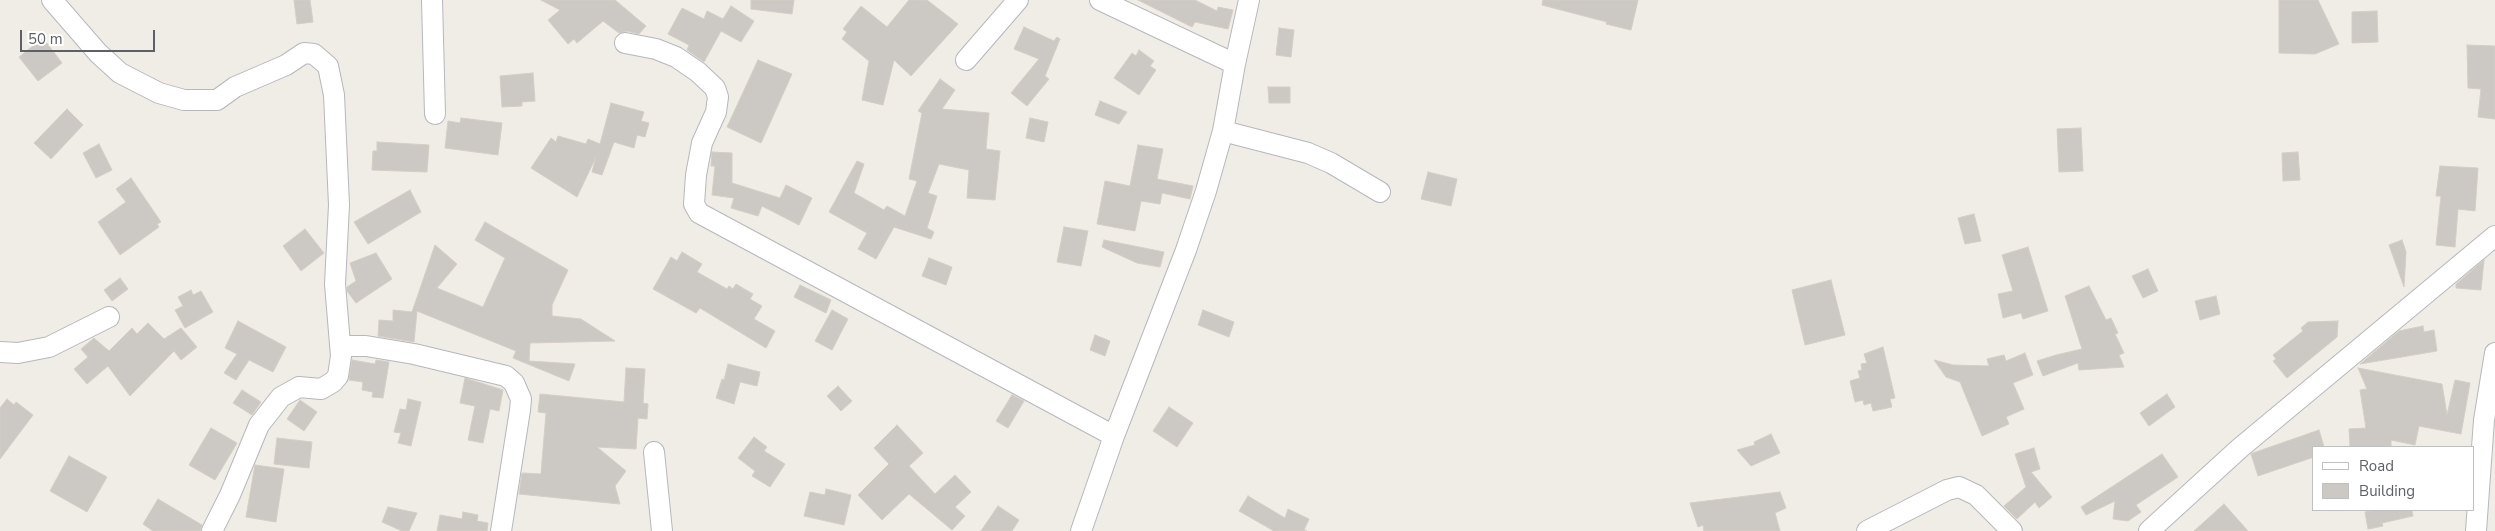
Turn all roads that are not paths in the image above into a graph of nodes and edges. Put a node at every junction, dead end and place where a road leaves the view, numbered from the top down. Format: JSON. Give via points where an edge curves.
{"nodes":[{"id":1,"x":52,"y":0,"type":"edge"},
{"id":2,"x":432,"y":0,"type":"edge"},
{"id":3,"x":1018,"y":0,"type":"edge"},
{"id":4,"x":1100,"y":0,"type":"edge"},
{"id":5,"x":1249,"y":0,"type":"edge"},
{"id":6,"x":625,"y":43,"type":"dead end"},
{"id":7,"x":966,"y":60,"type":"dead end"},
{"id":8,"x":1235,"y":64,"type":"junction"},
{"id":9,"x":435,"y":114,"type":"dead end"},
{"id":10,"x":1223,"y":131,"type":"junction"},
{"id":11,"x":1380,"y":192,"type":"dead end"},
{"id":12,"x":2495,"y":236,"type":"edge"},
{"id":13,"x":109,"y":317,"type":"dead end"},
{"id":14,"x":340,"y":346,"type":"junction"},
{"id":15,"x":0,"y":352,"type":"edge"},
{"id":16,"x":2495,"y":353,"type":"edge"},
{"id":17,"x":1114,"y":436,"type":"junction"},
{"id":18,"x":654,"y":452,"type":"dead end"},
{"id":19,"x":212,"y":531,"type":"edge"},
{"id":20,"x":501,"y":531,"type":"edge"},
{"id":21,"x":662,"y":531,"type":"edge"},
{"id":22,"x":1081,"y":531,"type":"edge"},
{"id":23,"x":1867,"y":531,"type":"edge"},
{"id":24,"x":2012,"y":531,"type":"edge"},
{"id":25,"x":2149,"y":531,"type":"edge"},
{"id":26,"x":2476,"y":531,"type":"edge"}],
"edges":[{"from":1,"to":14,"type":"street","via":[[120,73],[159,93],[184,100],[217,100],[235,87],[286,65],[304,53],[314,54],[328,66],[334,95],[340,205],[335,284]]},
{"from":2,"to":9,"type":"street"},
{"from":3,"to":7,"type":"street"},
{"from":4,"to":8,"type":"street"},
{"from":5,"to":8,"type":"street"},
{"from":6,"to":17,"type":"street","via":[[676,57],[715,88],[718,97],[716,112],[702,143],[696,175],[694,204],[699,213]]},
{"from":8,"to":10,"type":"street"},
{"from":10,"to":11,"type":"street","via":[[1332,163]]},
{"from":10,"to":17,"type":"street","via":[[1186,250]]},
{"from":12,"to":25,"type":"street","via":[[2240,448]]},
{"from":13,"to":15,"type":"street","via":[[49,347],[18,353]]},
{"from":14,"to":19,"type":"street","via":[[338,376],[333,382],[321,389],[299,388],[281,397],[259,425]]},
{"from":14,"to":20,"type":"street","via":[[366,346],[423,356],[506,376],[514,382],[521,399]]},
{"from":16,"to":26,"type":"street","via":[[2484,420]]},
{"from":17,"to":22,"type":"street"},
{"from":18,"to":21,"type":"street"},
{"from":23,"to":24,"type":"street","via":[[1959,487],[1976,495]]}]}
